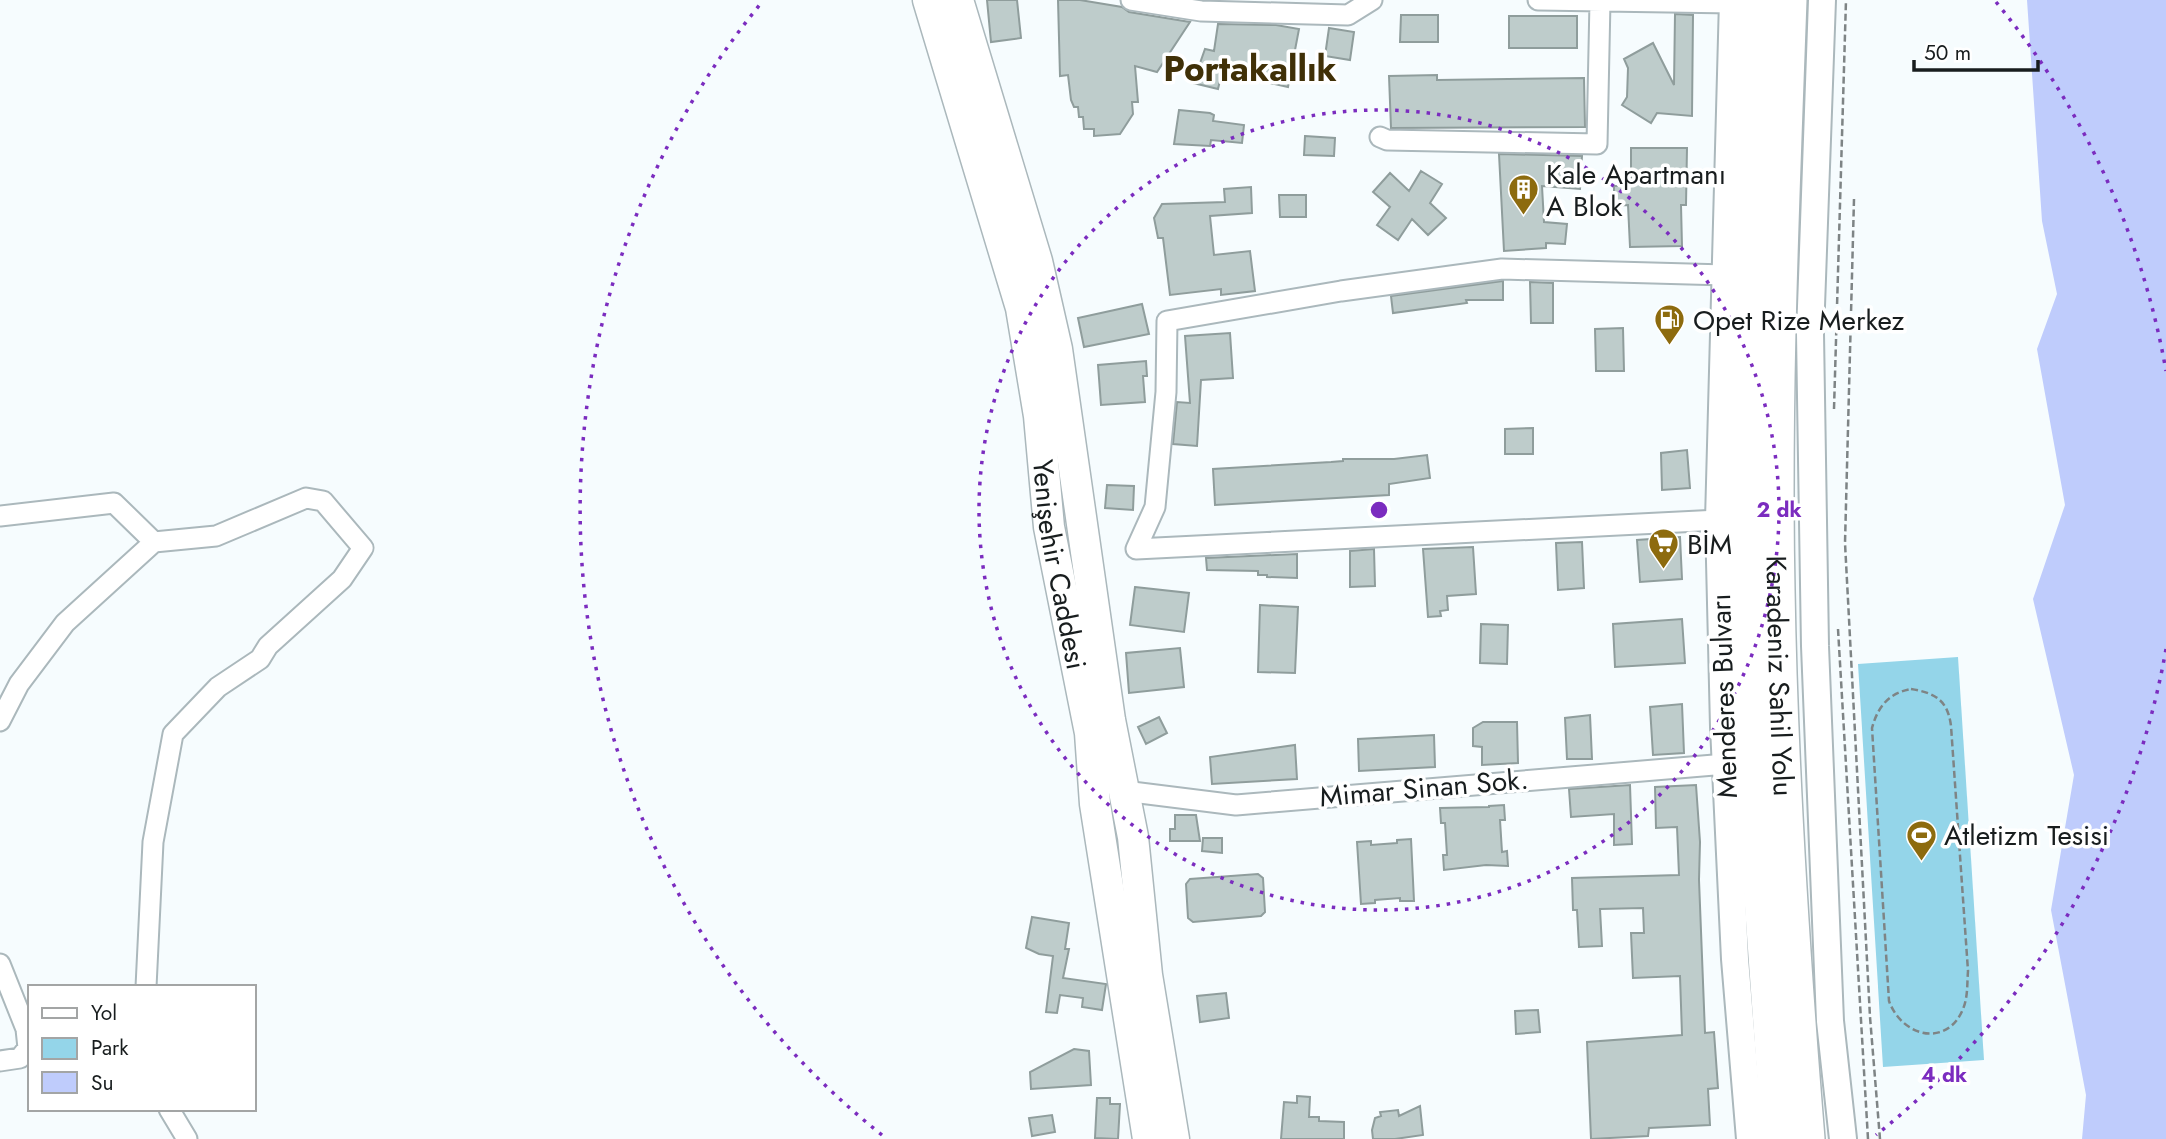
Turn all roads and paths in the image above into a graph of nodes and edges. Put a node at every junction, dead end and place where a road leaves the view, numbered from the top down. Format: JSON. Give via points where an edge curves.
{"nodes":[{"id":1,"x":928,"y":0,"type":"edge"},
{"id":2,"x":958,"y":0,"type":"edge"},
{"id":3,"x":1131,"y":0,"type":"edge"},
{"id":4,"x":1372,"y":0,"type":"edge"},
{"id":5,"x":1538,"y":0,"type":"edge"},
{"id":6,"x":1789,"y":0,"type":"edge"},
{"id":7,"x":1822,"y":0,"type":"edge"},
{"id":8,"x":1846,"y":0,"type":"edge"},
{"id":9,"x":1600,"y":1,"type":"edge"},
{"id":10,"x":1741,"y":1,"type":"edge"},
{"id":11,"x":1380,"y":137,"type":"dead end"},
{"id":12,"x":1854,"y":199,"type":"dead end"},
{"id":13,"x":1726,"y":275,"type":"junction"},
{"id":14,"x":1834,"y":421,"type":"dead end"},
{"id":15,"x":0,"y":516,"type":"edge"},
{"id":16,"x":1720,"y":520,"type":"junction"},
{"id":17,"x":154,"y":542,"type":"junction"},
{"id":18,"x":1838,"y":625,"type":"dead end"},
{"id":19,"x":0,"y":721,"type":"edge"},
{"id":20,"x":1726,"y":764,"type":"junction"},
{"id":21,"x":1124,"y":791,"type":"junction"},
{"id":22,"x":0,"y":964,"type":"edge"},
{"id":23,"x":1968,"y":971,"type":"joint"},
{"id":24,"x":146,"y":985,"type":"edge"},
{"id":25,"x":0,"y":1061,"type":"edge"},
{"id":26,"x":170,"y":1111,"type":"edge"},
{"id":27,"x":187,"y":1139,"type":"edge"},
{"id":28,"x":1147,"y":1139,"type":"edge"},
{"id":29,"x":1174,"y":1139,"type":"edge"},
{"id":30,"x":1750,"y":1139,"type":"edge"},
{"id":31,"x":1779,"y":1139,"type":"edge"},
{"id":32,"x":1807,"y":1139,"type":"edge"},
{"id":33,"x":1843,"y":1139,"type":"edge"},
{"id":34,"x":1868,"y":1139,"type":"edge"},
{"id":35,"x":1880,"y":1139,"type":"edge"}],
"edges":[{"from":1,"to":28,"type":"main road","name":"Yenişehir Caddesi","via":[[1021,308],[1039,416],[1049,527],[1090,733],[1095,804]]},
{"from":2,"to":21,"type":"main road","name":"Yenişehir Caddesi","via":[[1037,261],[1057,349]]},
{"from":3,"to":4,"type":"street","via":[[1201,11],[1348,15]]},
{"from":5,"to":9,"type":"street"},
{"from":6,"to":32,"type":"highway","name":"Karadeniz Sahil Yolu","via":[[1780,244],[1777,590],[1791,944]]},
{"from":7,"to":33,"type":"main road","via":[[1810,334],[1814,618],[1830,1021]]},
{"from":8,"to":14,"type":"path"},
{"from":9,"to":10,"type":"street"},
{"from":9,"to":11,"type":"street","via":[[1597,144]]},
{"from":10,"to":13,"type":"main road","name":"Menderes Bulvarı"},
{"from":10,"to":31,"type":"highway","name":"Karadeniz Sahil Yolu","via":[[1750,680]]},
{"from":12,"to":35,"type":"path","via":[[1844,543]]},
{"from":13,"to":16,"type":"main road","name":"Menderes Bulvarı"},
{"from":13,"to":16,"type":"street","via":[[1502,269],[1167,321],[1166,392],[1155,507],[1136,549]]},
{"from":15,"to":17,"type":"street","via":[[114,503]]},
{"from":16,"to":20,"type":"main road","name":"Menderes Bulvarı"},
{"from":17,"to":19,"type":"street","via":[[65,623],[19,684]]},
{"from":17,"to":24,"type":"street","via":[[216,536],[306,498],[323,501],[363,548],[342,579],[268,646],[260,659],[218,687],[173,734],[153,842]]},
{"from":18,"to":34,"type":"path"},
{"from":20,"to":21,"type":"street","name":"Mimar Sinan Sok.","via":[[1236,805]]},
{"from":20,"to":30,"type":"main road","name":"Menderes Bulvarı"},
{"from":21,"to":29,"type":"main road","name":"Yenişehir Caddesi"},
{"from":22,"to":25,"type":"street","via":[[26,1029],[28,1048],[20,1058]]},
{"from":23,"to":23,"type":"path","via":[[1949,713],[1944,702],[1911,689],[1891,695],[1872,728],[1889,1001],[1894,1015],[1919,1034],[1949,1027],[1963,1012]]},
{"from":26,"to":27,"type":"street"}]}
